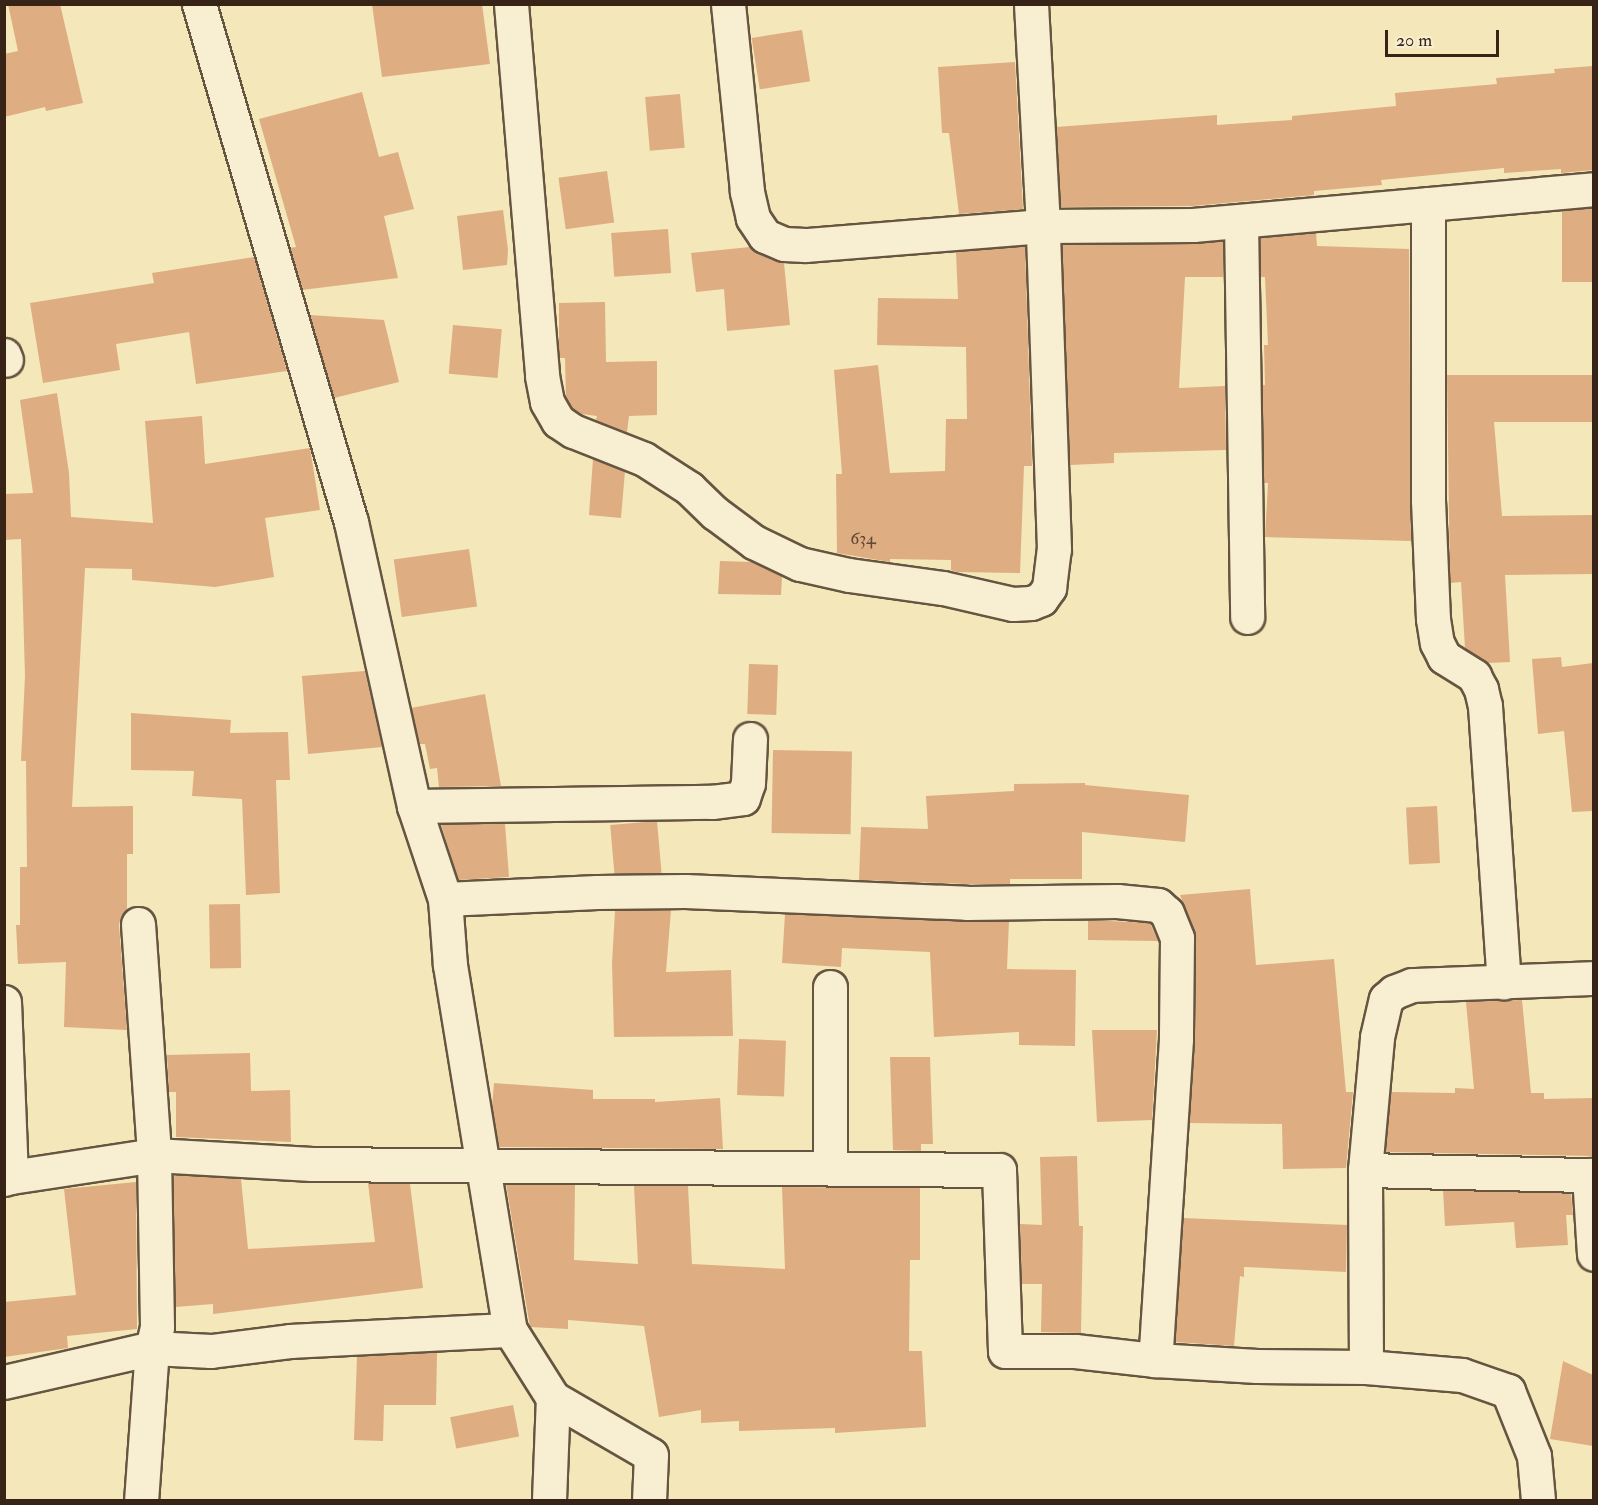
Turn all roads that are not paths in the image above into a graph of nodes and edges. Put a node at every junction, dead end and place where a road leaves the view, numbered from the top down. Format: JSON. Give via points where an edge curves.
{"nodes":[{"id":1,"x":199,"y":4,"type":"edge"},
{"id":2,"x":511,"y":4,"type":"edge"},
{"id":3,"x":729,"y":4,"type":"edge"},
{"id":4,"x":1031,"y":4,"type":"edge"},
{"id":5,"x":1593,"y":189,"type":"edge"},
{"id":6,"x":1428,"y":204,"type":"junction"},
{"id":7,"x":1241,"y":221,"type":"junction"},
{"id":8,"x":1043,"y":226,"type":"junction"},
{"id":9,"x":1247,"y":617,"type":"dead end"},
{"id":10,"x":750,"y":739,"type":"dead end"},
{"id":11,"x":414,"y":806,"type":"junction"},
{"id":12,"x":445,"y":899,"type":"junction"},
{"id":13,"x":138,"y":924,"type":"dead end"},
{"id":14,"x":1593,"y":978,"type":"edge"},
{"id":15,"x":1504,"y":982,"type":"junction"},
{"id":16,"x":830,"y":987,"type":"dead end"},
{"id":17,"x":4,"y":1002,"type":"edge"},
{"id":18,"x":154,"y":1155,"type":"junction"},
{"id":19,"x":481,"y":1166,"type":"junction"},
{"id":20,"x":830,"y":1167,"type":"junction"},
{"id":21,"x":1365,"y":1170,"type":"junction"},
{"id":22,"x":1591,"y":1175,"type":"edge"},
{"id":23,"x":8,"y":1178,"type":"edge"},
{"id":24,"x":1593,"y":1254,"type":"edge"},
{"id":25,"x":510,"y":1330,"type":"junction"},
{"id":26,"x":152,"y":1348,"type":"junction"},
{"id":27,"x":1155,"y":1360,"type":"junction"},
{"id":28,"x":1366,"y":1368,"type":"junction"},
{"id":29,"x":4,"y":1382,"type":"edge"},
{"id":30,"x":553,"y":1398,"type":"junction"},
{"id":31,"x":141,"y":1500,"type":"edge"},
{"id":32,"x":549,"y":1500,"type":"edge"},
{"id":33,"x":649,"y":1500,"type":"edge"},
{"id":34,"x":1538,"y":1500,"type":"edge"}],
"edges":[{"from":1,"to":11,"type":"street","via":[[351,522]]},
{"from":2,"to":8,"type":"street","via":[[547,402],[558,421],[573,431],[644,459],[689,488],[754,542],[800,564],[1013,604],[1041,599],[1049,588],[1054,549]]},
{"from":3,"to":8,"type":"street","via":[[747,191],[753,218],[765,236],[784,244],[805,245]]},
{"from":4,"to":8,"type":"street"},
{"from":5,"to":6,"type":"street"},
{"from":6,"to":7,"type":"street"},
{"from":6,"to":15,"type":"street","via":[[1428,500],[1433,620],[1444,657],[1474,676],[1485,706]]},
{"from":7,"to":8,"type":"street"},
{"from":7,"to":9,"type":"street"},
{"from":10,"to":11,"type":"street","via":[[748,783],[743,798],[712,802]]},
{"from":11,"to":12,"type":"street"},
{"from":12,"to":19,"type":"street","via":[[450,965]]},
{"from":12,"to":27,"type":"street","via":[[685,891],[967,903],[1117,901],[1158,905],[1167,913],[1177,938],[1176,1039]]},
{"from":13,"to":18,"type":"street"},
{"from":14,"to":15,"type":"street"},
{"from":15,"to":21,"type":"street","via":[[1412,985],[1386,999],[1377,1037]]},
{"from":16,"to":20,"type":"street"},
{"from":17,"to":23,"type":"street"},
{"from":18,"to":19,"type":"street","via":[[312,1164]]},
{"from":18,"to":23,"type":"street"},
{"from":18,"to":26,"type":"street","via":[[157,1327]]},
{"from":19,"to":20,"type":"street"},
{"from":19,"to":25,"type":"street"},
{"from":20,"to":27,"type":"street","via":[[999,1170],[1005,1351],[1075,1351]]},
{"from":21,"to":22,"type":"street"},
{"from":21,"to":28,"type":"street"},
{"from":22,"to":24,"type":"street"},
{"from":25,"to":26,"type":"street","via":[[291,1341],[211,1351]]},
{"from":25,"to":30,"type":"street"},
{"from":26,"to":29,"type":"street"},
{"from":26,"to":31,"type":"street"},
{"from":27,"to":28,"type":"street"},
{"from":28,"to":34,"type":"street","via":[[1462,1374],[1508,1391],[1534,1456]]},
{"from":30,"to":32,"type":"street"},
{"from":30,"to":33,"type":"street","via":[[651,1455]]}]}
